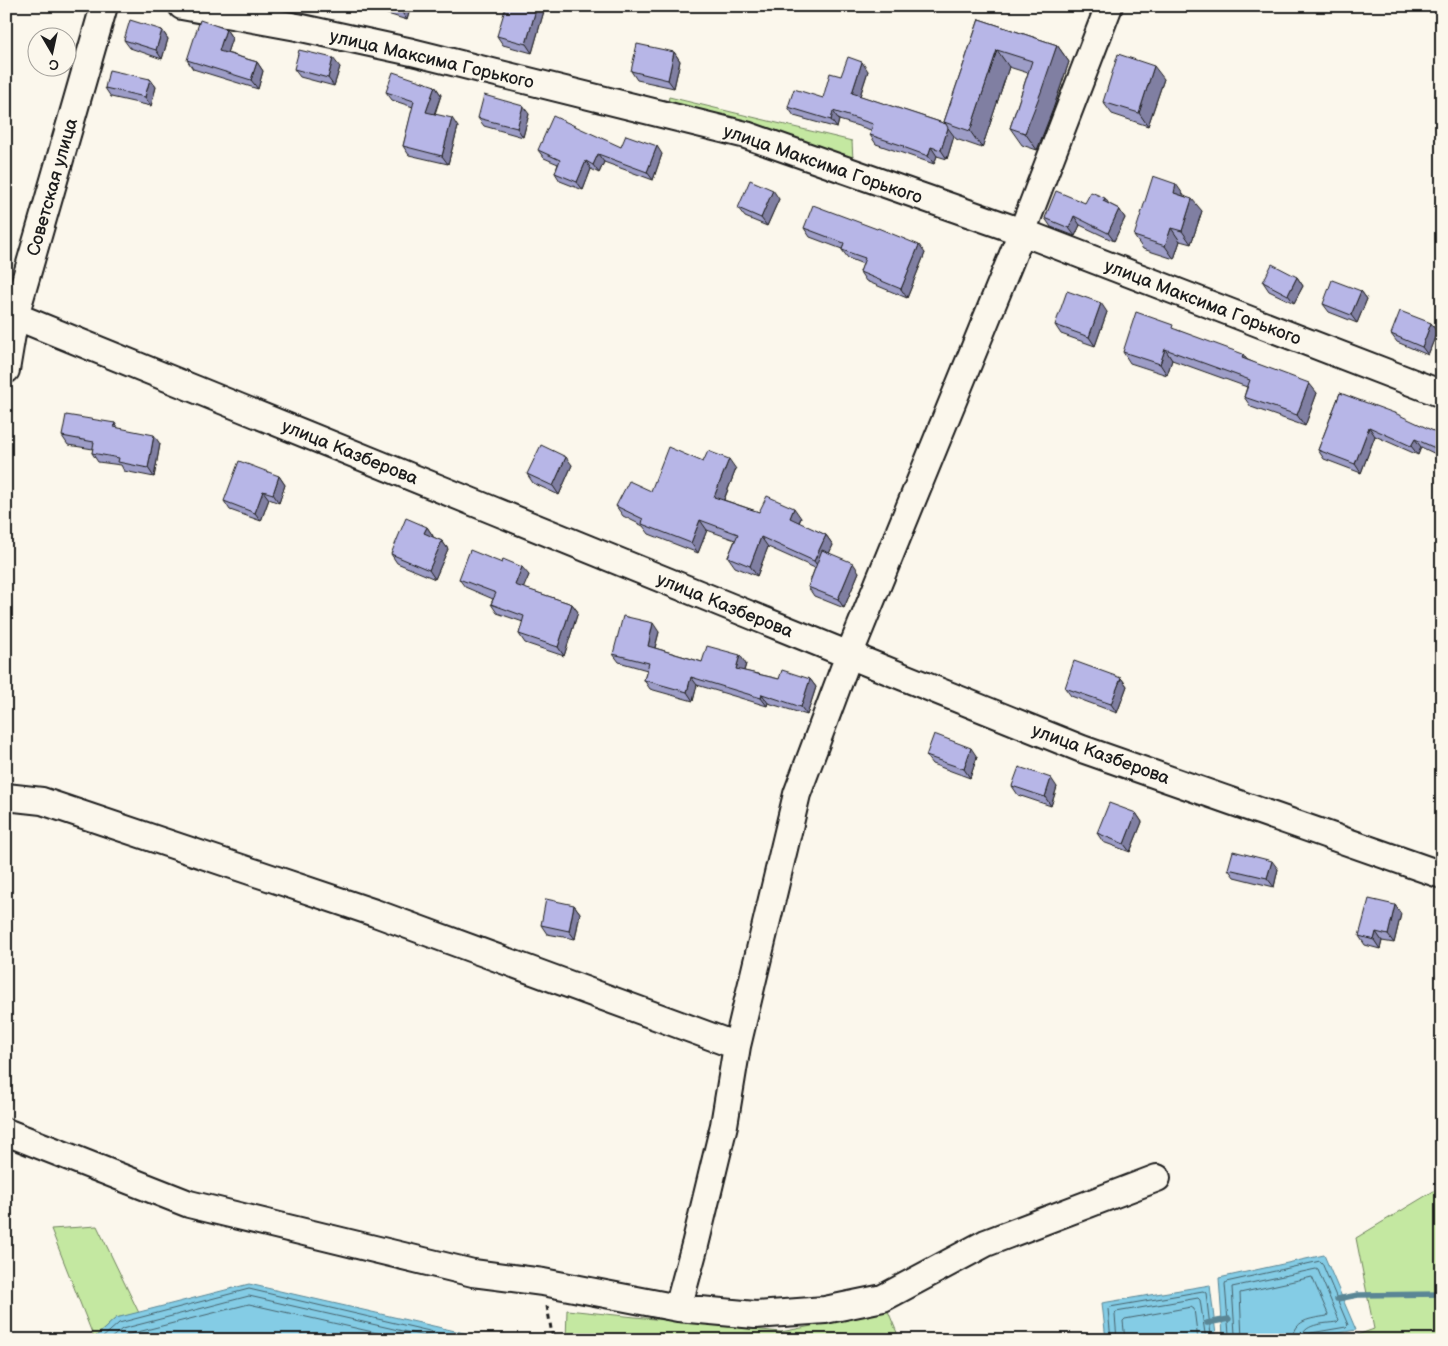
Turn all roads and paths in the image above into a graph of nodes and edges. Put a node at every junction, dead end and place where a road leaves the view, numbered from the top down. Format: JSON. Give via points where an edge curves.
{"nodes":[{"id":1,"x":104,"y":6,"type":"edge"},
{"id":2,"x":182,"y":6,"type":"edge"},
{"id":3,"x":1109,"y":6,"type":"edge"},
{"id":4,"x":1022,"y":232,"type":"junction"},
{"id":5,"x":15,"y":316,"type":"junction"},
{"id":6,"x":6,"y":370,"type":"edge"},
{"id":7,"x":1442,"y":394,"type":"edge"},
{"id":8,"x":849,"y":655,"type":"junction"},
{"id":9,"x":6,"y":797,"type":"edge"},
{"id":10,"x":1442,"y":875,"type":"edge"},
{"id":11,"x":737,"y":1046,"type":"junction"},
{"id":12,"x":14,"y":1135,"type":"edge"},
{"id":13,"x":1157,"y":1178,"type":"dead end"},
{"id":14,"x":543,"y":1282,"type":"junction"},
{"id":15,"x":678,"y":1308,"type":"junction"},
{"id":16,"x":553,"y":1340,"type":"edge"}],
"edges":[{"from":1,"to":5,"type":"street","name":"Советская улица"},
{"from":2,"to":4,"type":"street","name":"улица Максима Горького","via":[[412,52],[746,135]]},
{"from":3,"to":4,"type":"street"},
{"from":4,"to":7,"type":"street","name":"улица Максима Горького"},
{"from":4,"to":8,"type":"street"},
{"from":5,"to":6,"type":"street","name":"Советская улица"},
{"from":5,"to":8,"type":"street","name":"улица Казберова"},
{"from":8,"to":10,"type":"street","name":"улица Казберова","via":[[1082,749]]},
{"from":8,"to":11,"type":"street","via":[[797,794]]},
{"from":9,"to":11,"type":"street","via":[[42,801],[375,913]]},
{"from":11,"to":15,"type":"street","via":[[724,1125]]},
{"from":12,"to":14,"type":"street","via":[[189,1204],[473,1273]]},
{"from":13,"to":15,"type":"street","via":[[986,1243],[883,1298],[825,1310],[755,1315]]},
{"from":14,"to":15,"type":"street"},
{"from":14,"to":16,"type":"path"}]}
